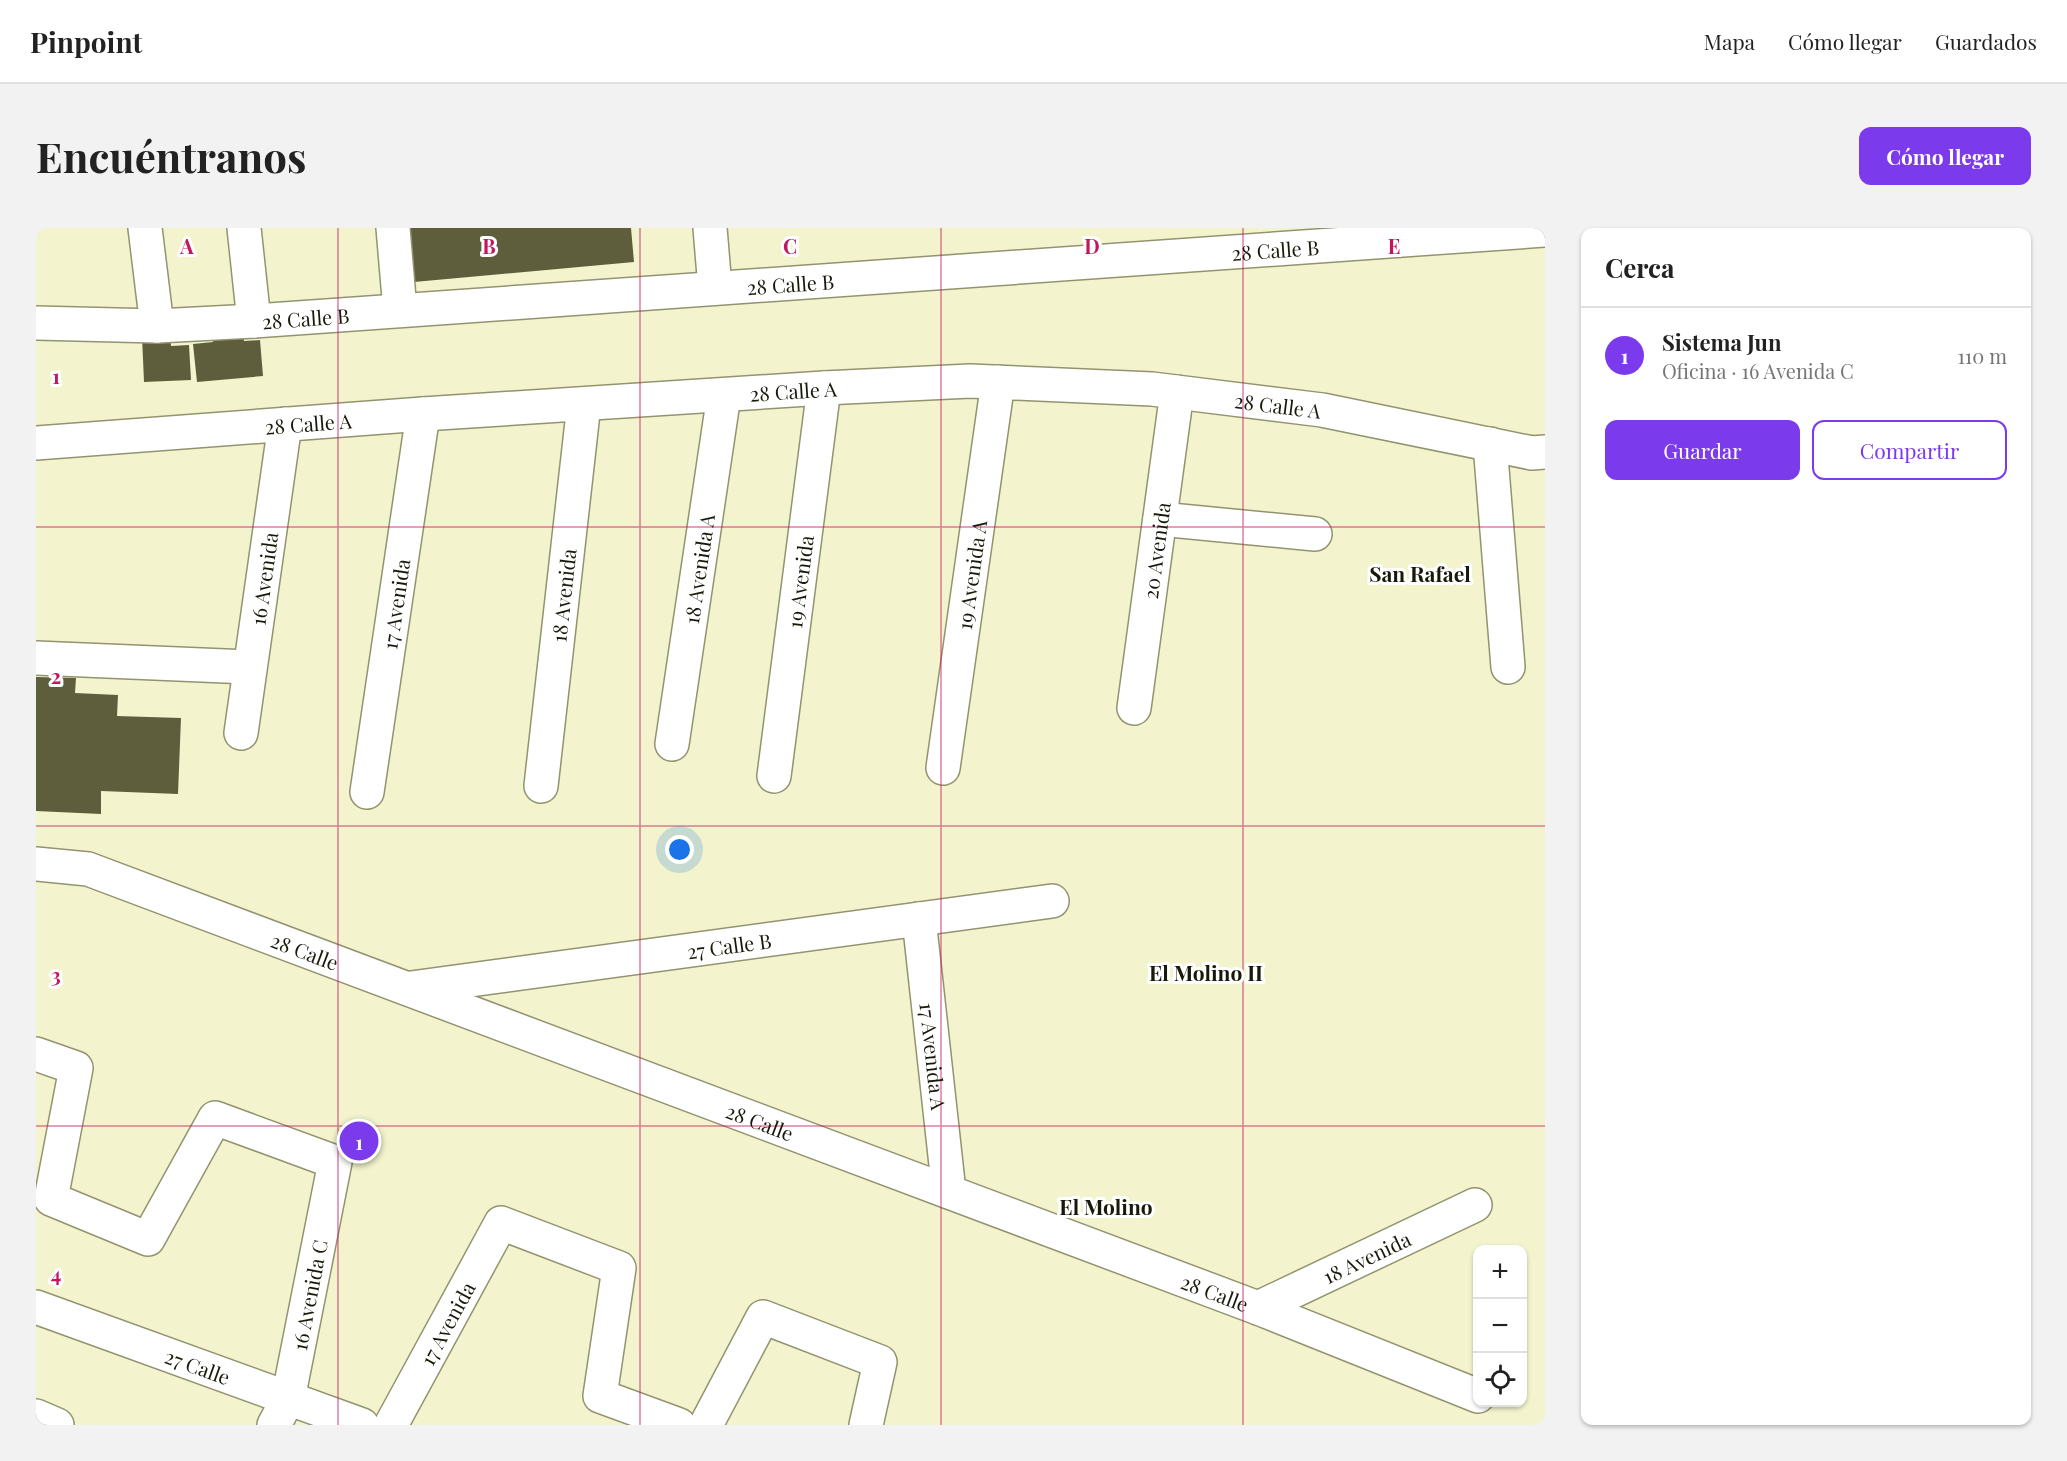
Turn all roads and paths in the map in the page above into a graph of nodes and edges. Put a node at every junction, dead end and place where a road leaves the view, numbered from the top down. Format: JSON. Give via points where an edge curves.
{"nodes":[{"id":1,"x":145,"y":228,"type":"edge"},
{"id":2,"x":244,"y":228,"type":"edge"},
{"id":3,"x":393,"y":228,"type":"edge"},
{"id":4,"x":710,"y":228,"type":"edge"},
{"id":5,"x":1545,"y":230,"type":"edge"},
{"id":6,"x":715,"y":288,"type":"junction"},
{"id":7,"x":400,"y":310,"type":"junction"},
{"id":8,"x":254,"y":321,"type":"junction"},
{"id":9,"x":36,"y":323,"type":"edge"},
{"id":10,"x":157,"y":326,"type":"junction"},
{"id":11,"x":998,"y":382,"type":"junction"},
{"id":12,"x":824,"y":388,"type":"junction"},
{"id":13,"x":1177,"y":392,"type":"junction"},
{"id":14,"x":724,"y":395,"type":"junction"},
{"id":15,"x":584,"y":404,"type":"junction"},
{"id":16,"x":423,"y":414,"type":"junction"},
{"id":17,"x":285,"y":424,"type":"junction"},
{"id":18,"x":36,"y":443,"type":"edge"},
{"id":19,"x":1490,"y":444,"type":"junction"},
{"id":20,"x":1545,"y":452,"type":"edge"},
{"id":21,"x":1160,"y":519,"type":"junction"},
{"id":22,"x":1315,"y":534,"type":"dead end"},
{"id":23,"x":36,"y":658,"type":"edge"},
{"id":24,"x":249,"y":667,"type":"junction"},
{"id":25,"x":1508,"y":667,"type":"dead end"},
{"id":26,"x":1134,"y":708,"type":"dead end"},
{"id":27,"x":241,"y":733,"type":"dead end"},
{"id":28,"x":672,"y":744,"type":"dead end"},
{"id":29,"x":943,"y":768,"type":"dead end"},
{"id":30,"x":774,"y":776,"type":"dead end"},
{"id":31,"x":541,"y":786,"type":"dead end"},
{"id":32,"x":367,"y":792,"type":"dead end"},
{"id":33,"x":36,"y":864,"type":"edge"},
{"id":34,"x":1052,"y":901,"type":"dead end"},
{"id":35,"x":919,"y":919,"type":"junction"},
{"id":36,"x":407,"y":988,"type":"junction"},
{"id":37,"x":36,"y":1054,"type":"edge"},
{"id":38,"x":949,"y":1192,"type":"junction"},
{"id":39,"x":1475,"y":1205,"type":"dead end"},
{"id":40,"x":36,"y":1307,"type":"edge"},
{"id":41,"x":1258,"y":1308,"type":"junction"},
{"id":42,"x":1473,"y":1394,"type":"edge"},
{"id":43,"x":281,"y":1412,"type":"edge"},
{"id":44,"x":36,"y":1416,"type":"edge"},
{"id":45,"x":57,"y":1425,"type":"edge"},
{"id":46,"x":362,"y":1425,"type":"edge"},
{"id":47,"x":391,"y":1425,"type":"edge"},
{"id":48,"x":679,"y":1425,"type":"edge"},
{"id":49,"x":706,"y":1425,"type":"edge"},
{"id":50,"x":866,"y":1425,"type":"edge"}],
"edges":[{"from":1,"to":10,"type":"street"},
{"from":2,"to":8,"type":"street"},
{"from":3,"to":7,"type":"street"},
{"from":4,"to":6,"type":"street"},
{"from":5,"to":6,"type":"street","name":"28 Calle B"},
{"from":6,"to":7,"type":"street","name":"28 Calle B"},
{"from":7,"to":8,"type":"street","name":"28 Calle B"},
{"from":8,"to":10,"type":"street","name":"28 Calle B"},
{"from":9,"to":10,"type":"street","name":"28 Calle B"},
{"from":11,"to":12,"type":"street","name":"28 Calle A"},
{"from":11,"to":13,"type":"street","name":"28 Calle A"},
{"from":11,"to":29,"type":"street","name":"19 Avenida A"},
{"from":12,"to":14,"type":"street","name":"28 Calle A"},
{"from":12,"to":30,"type":"street","name":"19 Avenida"},
{"from":13,"to":19,"type":"street","name":"28 Calle A","via":[[1322,410]]},
{"from":13,"to":21,"type":"street","name":"20 Avenida"},
{"from":14,"to":15,"type":"street","name":"28 Calle A"},
{"from":14,"to":28,"type":"street","name":"18 Avenida A"},
{"from":15,"to":16,"type":"street","name":"28 Calle A"},
{"from":15,"to":31,"type":"street","name":"18 Avenida"},
{"from":16,"to":17,"type":"street","name":"28 Calle A"},
{"from":16,"to":32,"type":"street","name":"17 Avenida"},
{"from":17,"to":18,"type":"street","name":"28 Calle A"},
{"from":17,"to":24,"type":"street","name":"16 Avenida"},
{"from":19,"to":20,"type":"street","name":"28 Calle A"},
{"from":19,"to":25,"type":"street"},
{"from":21,"to":22,"type":"street"},
{"from":21,"to":26,"type":"street","name":"20 Avenida"},
{"from":23,"to":24,"type":"street"},
{"from":24,"to":27,"type":"street","name":"16 Avenida"},
{"from":33,"to":36,"type":"street","name":"28 Calle","via":[[88,869]]},
{"from":34,"to":35,"type":"street","name":"27 Calle B"},
{"from":35,"to":36,"type":"street","name":"27 Calle B"},
{"from":35,"to":38,"type":"street","name":"17 Avenida A"},
{"from":36,"to":38,"type":"street","name":"28 Calle"},
{"from":37,"to":43,"type":"street","name":"16 Avenida C","via":[[76,1068],[51,1199],[148,1239],[215,1118],[335,1162]]},
{"from":38,"to":41,"type":"street","name":"28 Calle"},
{"from":39,"to":41,"type":"street","name":"18 Avenida"},
{"from":40,"to":43,"type":"street","name":"27 Calle"},
{"from":41,"to":42,"type":"street","name":"28 Calle"},
{"from":43,"to":46,"type":"street","name":"27 Calle"},
{"from":44,"to":45,"type":"street"},
{"from":47,"to":48,"type":"street","name":"17 Avenida","via":[[501,1223],[619,1268],[600,1396]]},
{"from":49,"to":50,"type":"street","via":[[764,1317],[880,1362]]}]}
